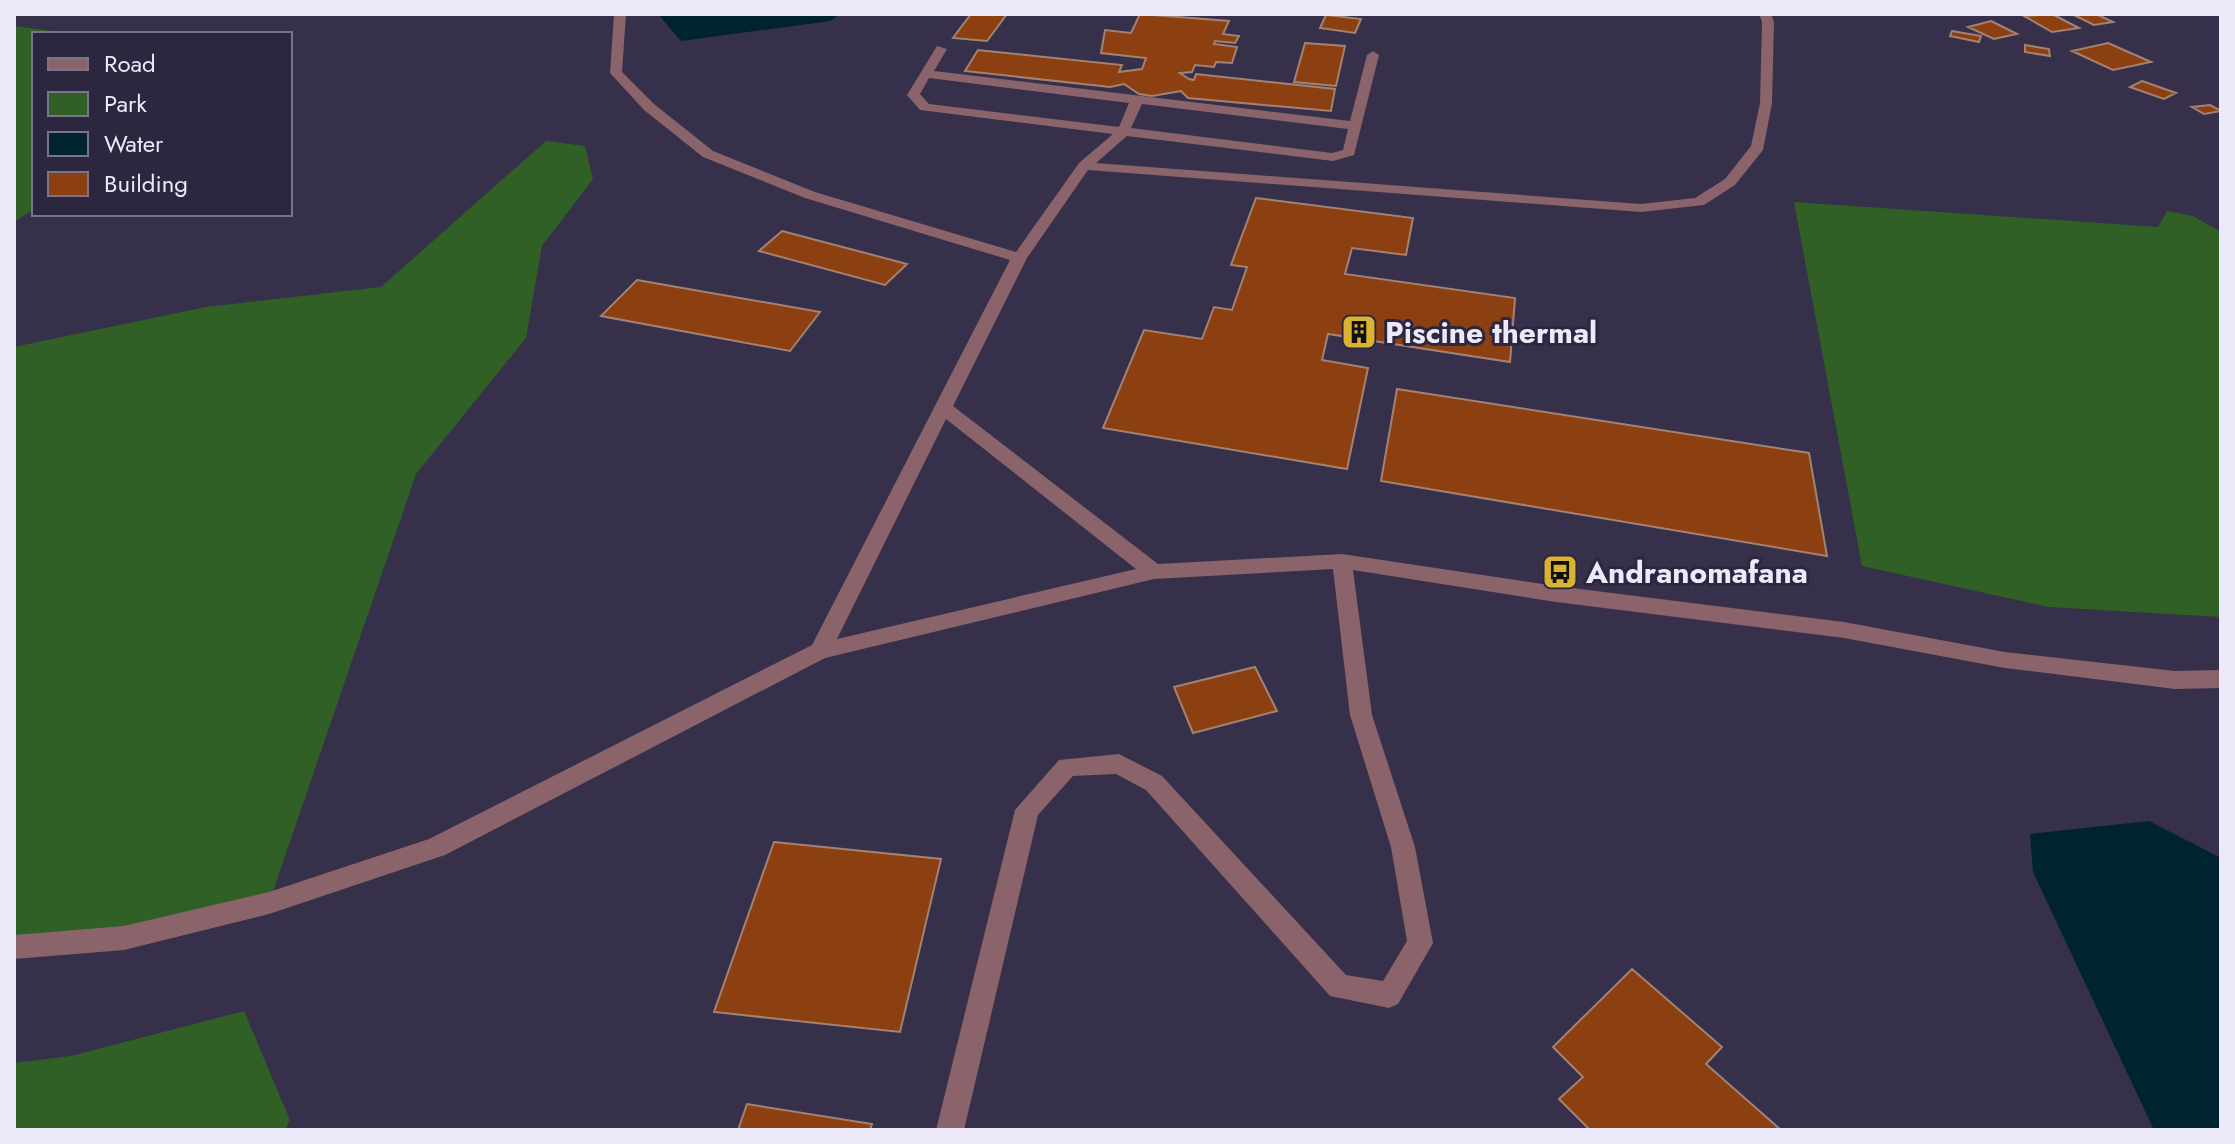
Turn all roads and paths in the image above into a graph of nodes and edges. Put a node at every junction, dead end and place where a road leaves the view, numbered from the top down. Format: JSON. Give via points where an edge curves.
{"nodes":[{"id":1,"x":620,"y":14,"type":"edge"},
{"id":2,"x":1765,"y":14,"type":"edge"},
{"id":3,"x":941,"y":49,"type":"dead end"},
{"id":4,"x":1373,"y":55,"type":"dead end"},
{"id":5,"x":925,"y":74,"type":"junction"},
{"id":6,"x":1137,"y":100,"type":"junction"},
{"id":7,"x":1355,"y":126,"type":"junction"},
{"id":8,"x":1123,"y":132,"type":"junction"},
{"id":9,"x":1084,"y":166,"type":"junction"},
{"id":10,"x":1019,"y":258,"type":"junction"},
{"id":11,"x":945,"y":409,"type":"junction"},
{"id":12,"x":1342,"y":561,"type":"junction"},
{"id":13,"x":1154,"y":572,"type":"junction"},
{"id":14,"x":820,"y":651,"type":"junction"},
{"id":15,"x":2221,"y":679,"type":"edge"},
{"id":16,"x":14,"y":947,"type":"edge"},
{"id":17,"x":950,"y":1130,"type":"edge"}],
"edges":[{"from":1,"to":10,"type":"street","via":[[616,73],[708,154],[810,195]]},
{"from":2,"to":9,"type":"street","via":[[1766,103],[1758,147],[1730,182],[1699,202],[1641,208]]},
{"from":3,"to":5,"type":"street"},
{"from":4,"to":7,"type":"street"},
{"from":5,"to":6,"type":"street"},
{"from":5,"to":8,"type":"street","via":[[913,95],[925,107]]},
{"from":6,"to":7,"type":"street"},
{"from":6,"to":8,"type":"street"},
{"from":7,"to":8,"type":"street","via":[[1349,152],[1333,157]]},
{"from":8,"to":9,"type":"street"},
{"from":9,"to":10,"type":"street"},
{"from":10,"to":11,"type":"street"},
{"from":11,"to":13,"type":"street"},
{"from":11,"to":14,"type":"street"},
{"from":12,"to":13,"type":"street"},
{"from":12,"to":15,"type":"street","via":[[1844,630],[2005,660],[2175,680]]},
{"from":12,"to":17,"type":"street","via":[[1361,715],[1403,847],[1420,943],[1389,995],[1339,987],[1154,783],[1119,764],[1067,767],[1027,810]]},
{"from":13,"to":14,"type":"street"},
{"from":14,"to":16,"type":"street","via":[[436,847],[269,903],[138,935]]}]}
